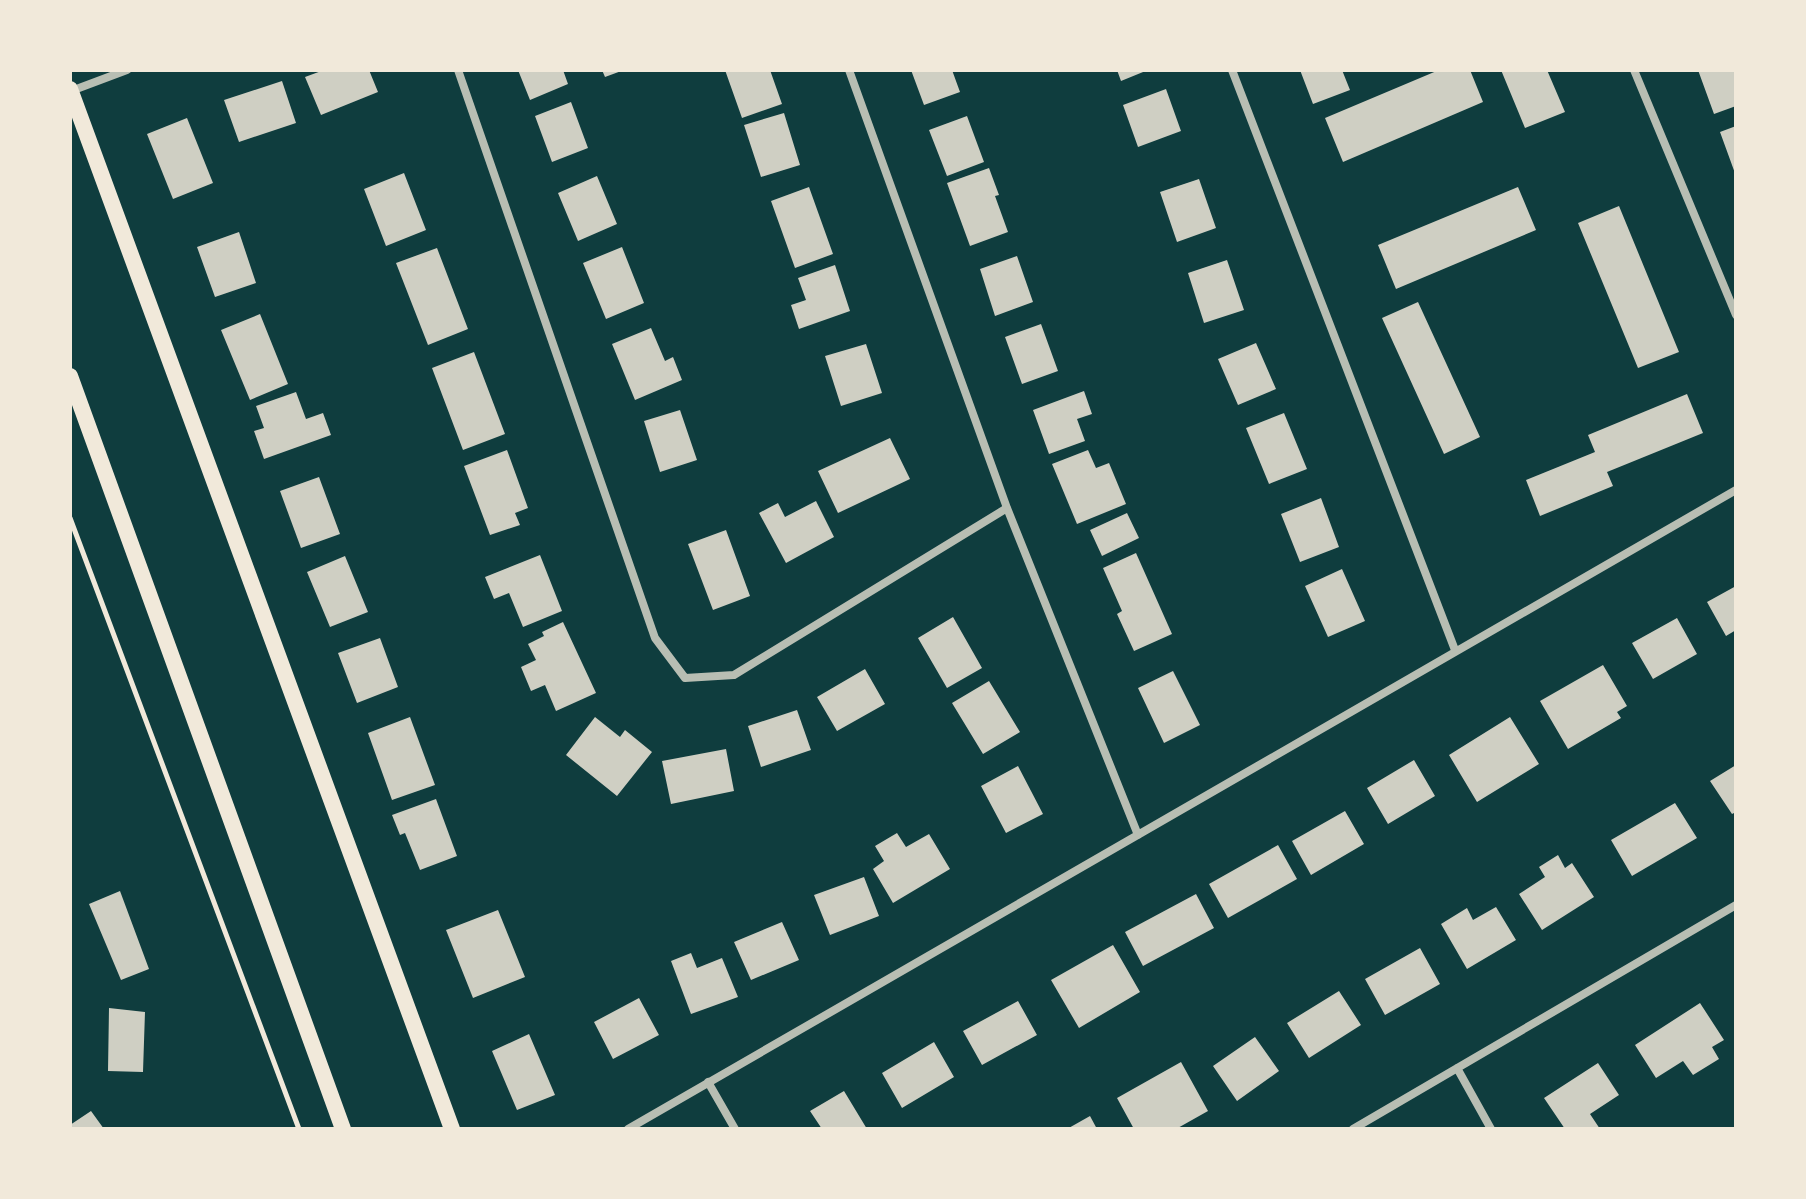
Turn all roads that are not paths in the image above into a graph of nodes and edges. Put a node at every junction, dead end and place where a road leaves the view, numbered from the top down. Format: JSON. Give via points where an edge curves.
{"nodes":[{"id":1,"x":127,"y":70,"type":"edge"},
{"id":2,"x":458,"y":70,"type":"edge"},
{"id":3,"x":849,"y":70,"type":"edge"},
{"id":4,"x":1232,"y":70,"type":"edge"},
{"id":5,"x":1634,"y":70,"type":"edge"},
{"id":6,"x":70,"y":90,"type":"edge"},
{"id":7,"x":1736,"y":315,"type":"edge"},
{"id":8,"x":70,"y":376,"type":"edge"},
{"id":9,"x":1736,"y":490,"type":"edge"},
{"id":10,"x":1007,"y":508,"type":"junction"},
{"id":11,"x":1455,"y":650,"type":"junction"},
{"id":12,"x":1138,"y":835,"type":"junction"},
{"id":13,"x":1736,"y":905,"type":"edge"},
{"id":14,"x":1457,"y":1068,"type":"junction"},
{"id":15,"x":708,"y":1082,"type":"junction"},
{"id":16,"x":343,"y":1129,"type":"edge"},
{"id":17,"x":452,"y":1129,"type":"edge"},
{"id":18,"x":628,"y":1129,"type":"edge"},
{"id":19,"x":735,"y":1129,"type":"edge"},
{"id":20,"x":1353,"y":1129,"type":"edge"},
{"id":21,"x":1491,"y":1129,"type":"edge"}],
"edges":[{"from":1,"to":6,"type":"street"},
{"from":2,"to":10,"type":"street","via":[[655,638],[685,678],[734,675]]},
{"from":3,"to":10,"type":"street"},
{"from":4,"to":11,"type":"street"},
{"from":5,"to":7,"type":"street"},
{"from":6,"to":17,"type":"main road"},
{"from":8,"to":16,"type":"main road"},
{"from":9,"to":11,"type":"street"},
{"from":10,"to":12,"type":"street"},
{"from":11,"to":12,"type":"street"},
{"from":12,"to":15,"type":"street"},
{"from":13,"to":14,"type":"street"},
{"from":14,"to":20,"type":"street"},
{"from":14,"to":21,"type":"street"},
{"from":15,"to":18,"type":"street"},
{"from":15,"to":19,"type":"street"}]}
